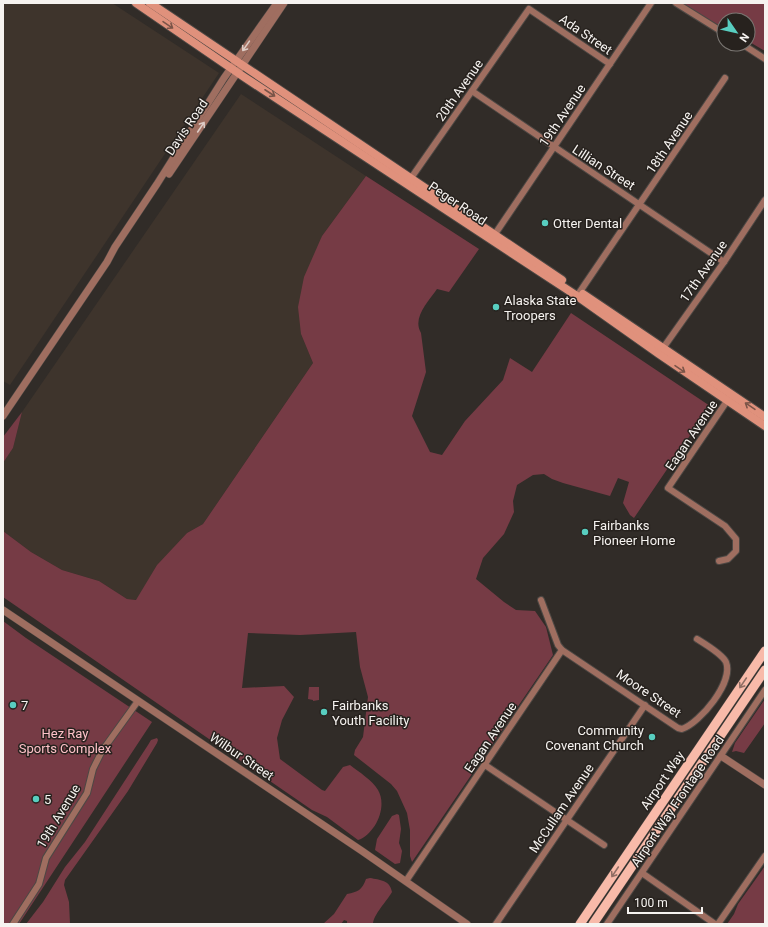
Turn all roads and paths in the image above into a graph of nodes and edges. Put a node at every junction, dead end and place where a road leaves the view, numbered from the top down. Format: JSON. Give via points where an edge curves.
{"nodes":[{"id":1,"x":136,"y":3,"type":"edge"},
{"id":2,"x":150,"y":3,"type":"edge"},
{"id":3,"x":277,"y":3,"type":"edge"},
{"id":4,"x":284,"y":3,"type":"edge"},
{"id":5,"x":652,"y":3,"type":"edge"},
{"id":6,"x":676,"y":3,"type":"edge"},
{"id":7,"x":529,"y":9,"type":"joint"},
{"id":8,"x":716,"y":28,"type":"edge"},
{"id":9,"x":754,"y":52,"type":"edge"},
{"id":10,"x":765,"y":59,"type":"edge"},
{"id":11,"x":610,"y":64,"type":"junction"},
{"id":12,"x":237,"y":66,"type":"junction"},
{"id":13,"x":725,"y":78,"type":"dead end"},
{"id":14,"x":472,"y":91,"type":"junction"},
{"id":15,"x":554,"y":148,"type":"junction"},
{"id":16,"x":409,"y":181,"type":"junction"},
{"id":17,"x":765,"y":200,"type":"edge"},
{"id":18,"x":640,"y":204,"type":"junction"},
{"id":19,"x":493,"y":237,"type":"junction"},
{"id":20,"x":724,"y":262,"type":"junction"},
{"id":21,"x":578,"y":294,"type":"junction"},
{"id":22,"x":661,"y":351,"type":"junction"},
{"id":23,"x":730,"y":398,"type":"junction"},
{"id":24,"x":3,"y":416,"type":"edge"},
{"id":25,"x":765,"y":417,"type":"edge"},
{"id":26,"x":765,"y":426,"type":"edge"},
{"id":27,"x":719,"y":561,"type":"dead end"},
{"id":28,"x":541,"y":600,"type":"dead end"},
{"id":29,"x":3,"y":610,"type":"edge"},
{"id":30,"x":697,"y":639,"type":"dead end"},
{"id":31,"x":562,"y":650,"type":"junction"},
{"id":32,"x":765,"y":651,"type":"edge"},
{"id":33,"x":765,"y":670,"type":"edge"},
{"id":34,"x":765,"y":690,"type":"edge"},
{"id":35,"x":138,"y":701,"type":"junction"},
{"id":36,"x":644,"y":705,"type":"junction"},
{"id":37,"x":721,"y":756,"type":"junction"},
{"id":38,"x":485,"y":765,"type":"junction"},
{"id":39,"x":765,"y":786,"type":"edge"},
{"id":40,"x":566,"y":820,"type":"junction"},
{"id":41,"x":604,"y":845,"type":"dead end"},
{"id":42,"x":765,"y":856,"type":"edge"},
{"id":43,"x":642,"y":873,"type":"junction"},
{"id":44,"x":406,"y":881,"type":"junction"},
{"id":45,"x":13,"y":924,"type":"edge"},
{"id":46,"x":467,"y":924,"type":"edge"},
{"id":47,"x":496,"y":924,"type":"edge"},
{"id":48,"x":580,"y":924,"type":"edge"},
{"id":49,"x":593,"y":924,"type":"edge"},
{"id":50,"x":607,"y":924,"type":"edge"},
{"id":51,"x":717,"y":924,"type":"edge"}],
"edges":[{"from":1,"to":12,"type":"main road","name":"Peger Road","one_way":true},
{"from":2,"to":12,"type":"main road","name":"Peger Road"},
{"from":3,"to":12,"type":"street","name":"Davis Road","one_way":true},
{"from":4,"to":12,"type":"street","name":"Davis Road"},
{"from":5,"to":11,"type":"street","name":"19th Avenue"},
{"from":6,"to":8,"type":"street"},
{"from":7,"to":11,"type":"street","name":"Ada Street"},
{"from":7,"to":14,"type":"street","name":"20th Avenue"},
{"from":9,"to":10,"type":"street"},
{"from":11,"to":15,"type":"street","name":"19th Avenue"},
{"from":12,"to":16,"type":"main road","name":"Peger Road"},
{"from":12,"to":24,"type":"street","name":"Davis Road"},
{"from":13,"to":18,"type":"street","name":"18th Avenue"},
{"from":14,"to":15,"type":"street","name":"Lillian Street"},
{"from":14,"to":16,"type":"street","name":"20th Avenue"},
{"from":15,"to":18,"type":"street","name":"Lillian Street"},
{"from":15,"to":19,"type":"street","name":"19th Avenue"},
{"from":16,"to":19,"type":"main road","name":"Peger Road"},
{"from":17,"to":20,"type":"street","name":"17th Avenue"},
{"from":18,"to":20,"type":"street","name":"Lillian Street"},
{"from":18,"to":21,"type":"street","name":"18th Avenue"},
{"from":19,"to":21,"type":"main road","name":"Peger Road"},
{"from":20,"to":22,"type":"street","name":"17th Avenue"},
{"from":21,"to":22,"type":"main road","name":"Peger Road"},
{"from":22,"to":23,"type":"main road","name":"Peger Road"},
{"from":25,"to":23,"type":"main road","name":"Peger Road","one_way":true},
{"from":23,"to":26,"type":"main road","name":"Peger Road"},
{"from":23,"to":27,"type":"street","name":"Eagan Avenue","via":[[668,488],[725,526],[736,539],[736,551],[728,559]]},
{"from":28,"to":31,"type":"street"},
{"from":29,"to":35,"type":"street","name":"Wilbur Street"},
{"from":30,"to":36,"type":"street","name":"Moore Street","via":[[722,656],[727,670],[721,689],[705,711],[682,729]]},
{"from":31,"to":36,"type":"street","name":"Moore Street"},
{"from":31,"to":38,"type":"street","name":"Eagan Avenue"},
{"from":32,"to":48,"type":"main road","name":"Airport Way","one_way":true},
{"from":33,"to":49,"type":"main road","name":"Airport Way"},
{"from":34,"to":37,"type":"street","name":"Airport Way Frontage Road"},
{"from":35,"to":44,"type":"street","name":"Wilbur Street"},
{"from":35,"to":45,"type":"street","name":"19th Avenue","via":[[102,751],[93,769],[87,793],[46,858],[39,884]]},
{"from":36,"to":40,"type":"street","name":"McCullam Avenue"},
{"from":37,"to":39,"type":"street"},
{"from":37,"to":43,"type":"street","name":"Airport Way Frontage Road"},
{"from":38,"to":40,"type":"street"},
{"from":38,"to":44,"type":"street","name":"Eagan Avenue"},
{"from":40,"to":41,"type":"street"},
{"from":40,"to":47,"type":"street","name":"McCullam Avenue"},
{"from":42,"to":51,"type":"street"},
{"from":43,"to":50,"type":"street","name":"Airport Way Frontage Road"},
{"from":43,"to":51,"type":"street"},
{"from":44,"to":46,"type":"street","name":"Wilbur Street"}]}
